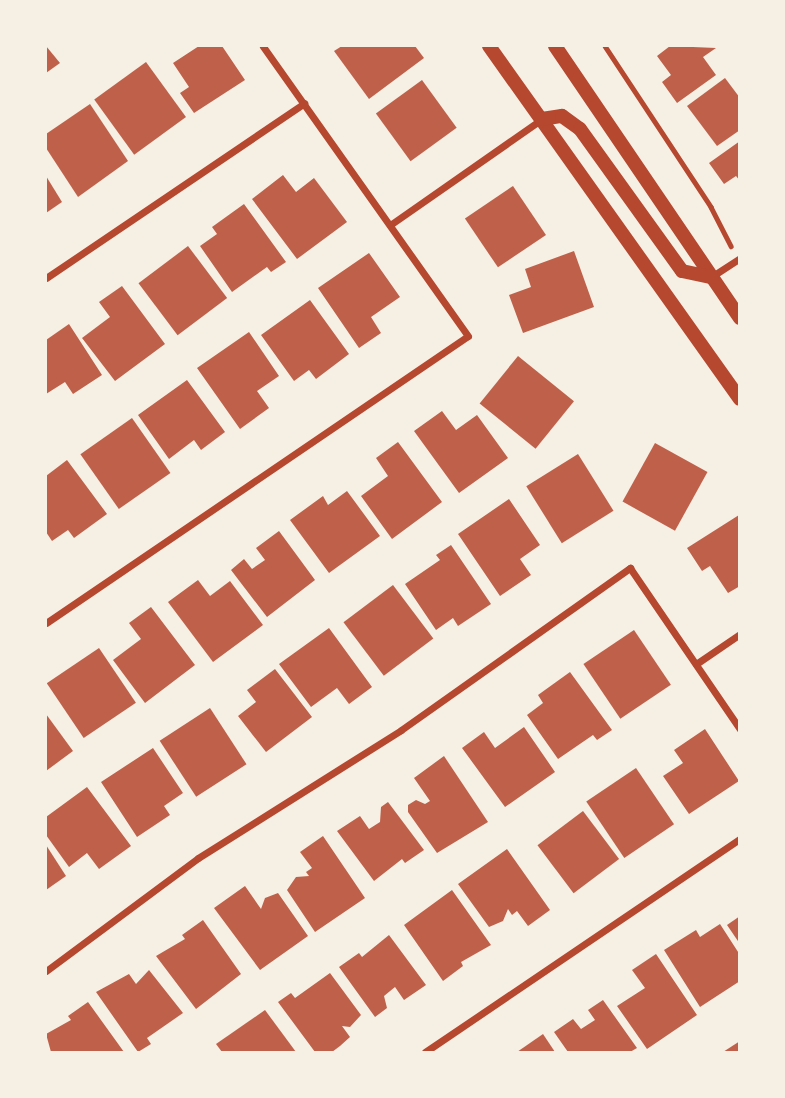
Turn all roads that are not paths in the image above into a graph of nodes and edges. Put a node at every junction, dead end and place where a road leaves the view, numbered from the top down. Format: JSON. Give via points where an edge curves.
{"nodes":[{"id":1,"x":264,"y":46,"type":"edge"},
{"id":2,"x":489,"y":46,"type":"edge"},
{"id":3,"x":555,"y":46,"type":"edge"},
{"id":4,"x":304,"y":103,"type":"junction"},
{"id":5,"x":542,"y":119,"type":"junction"},
{"id":6,"x":390,"y":225,"type":"junction"},
{"id":7,"x":740,"y":258,"type":"edge"},
{"id":8,"x":711,"y":277,"type":"junction"},
{"id":9,"x":46,"y":278,"type":"edge"},
{"id":10,"x":740,"y":318,"type":"edge"},
{"id":11,"x":740,"y":399,"type":"edge"},
{"id":12,"x":46,"y":623,"type":"edge"},
{"id":13,"x":740,"y":634,"type":"edge"},
{"id":14,"x":696,"y":664,"type":"junction"},
{"id":15,"x":740,"y":729,"type":"edge"},
{"id":16,"x":740,"y":839,"type":"edge"},
{"id":17,"x":46,"y":971,"type":"edge"},
{"id":18,"x":425,"y":1052,"type":"edge"}],
"edges":[{"from":1,"to":4,"type":"street"},
{"from":2,"to":5,"type":"main road"},
{"from":3,"to":8,"type":"main road"},
{"from":4,"to":6,"type":"street"},
{"from":4,"to":9,"type":"street"},
{"from":5,"to":6,"type":"street"},
{"from":5,"to":8,"type":"main road","via":[[562,116],[580,129],[682,271]]},
{"from":5,"to":11,"type":"main road"},
{"from":6,"to":12,"type":"street","via":[[468,336]]},
{"from":7,"to":8,"type":"street"},
{"from":8,"to":10,"type":"main road"},
{"from":13,"to":14,"type":"street"},
{"from":14,"to":15,"type":"street"},
{"from":14,"to":17,"type":"street","via":[[630,568],[401,730],[198,858]]},
{"from":16,"to":18,"type":"street"}]}
